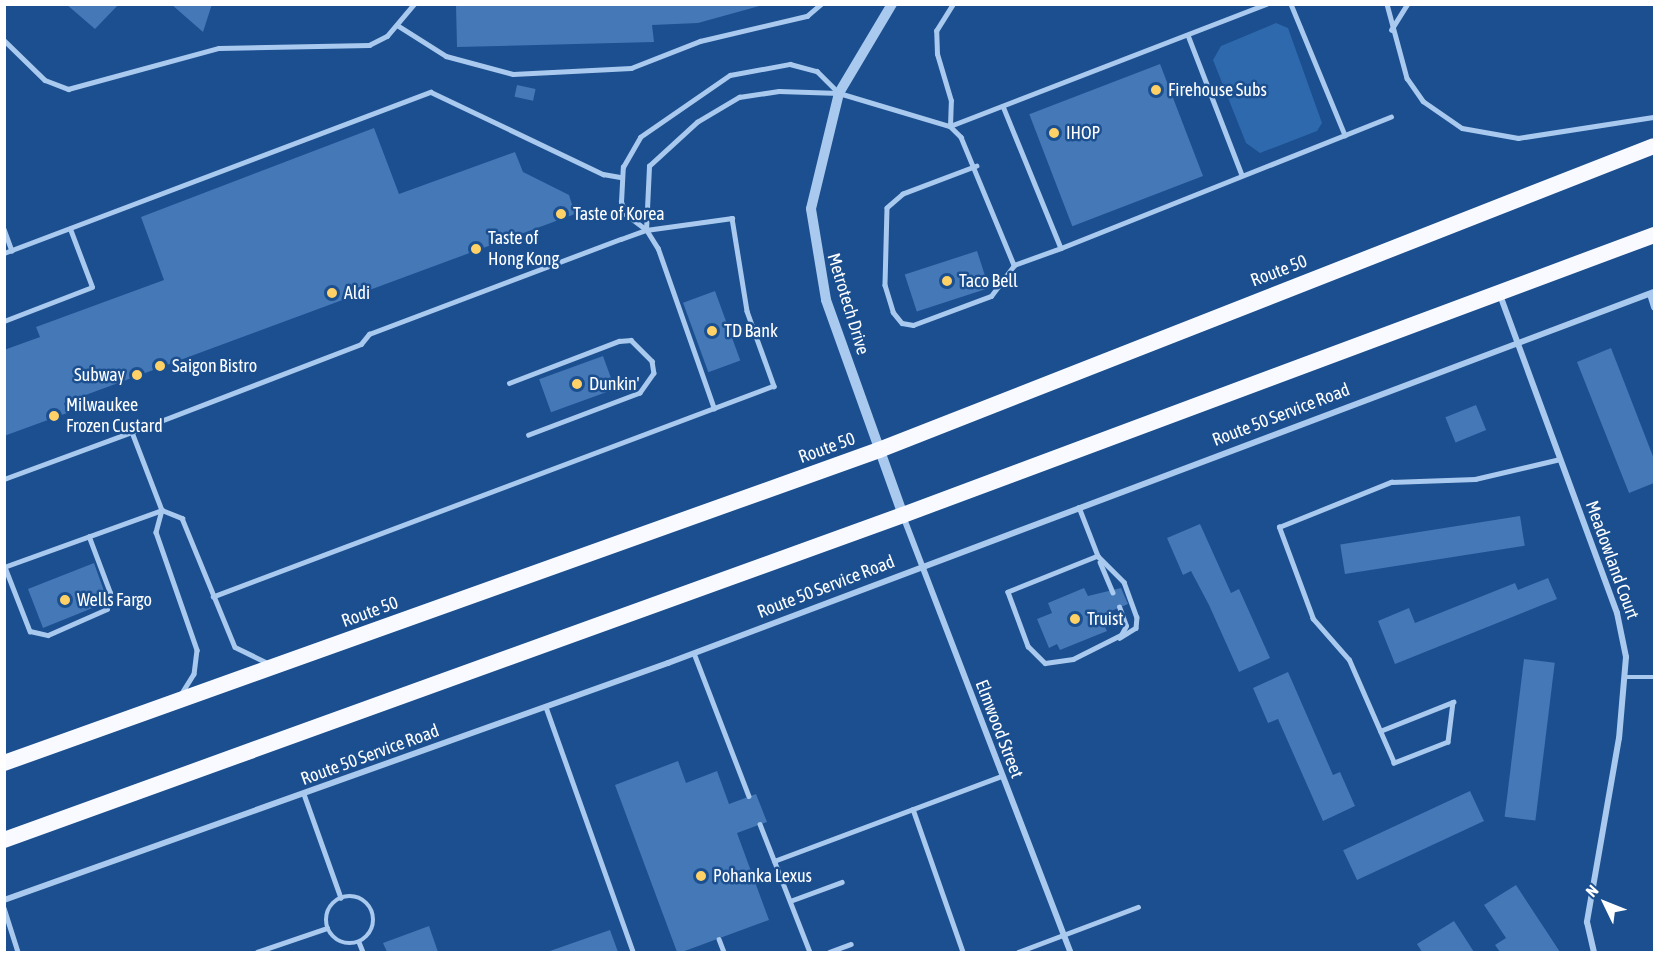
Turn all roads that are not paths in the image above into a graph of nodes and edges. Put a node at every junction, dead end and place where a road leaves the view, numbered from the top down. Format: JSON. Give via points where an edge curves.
{"nodes":[{"id":1,"x":414,"y":4,"type":"edge"},
{"id":2,"x":821,"y":4,"type":"edge"},
{"id":3,"x":892,"y":4,"type":"edge"},
{"id":4,"x":953,"y":4,"type":"edge"},
{"id":5,"x":1266,"y":4,"type":"edge"},
{"id":6,"x":1291,"y":4,"type":"edge"},
{"id":7,"x":1387,"y":4,"type":"edge"},
{"id":8,"x":1407,"y":4,"type":"edge"},
{"id":9,"x":397,"y":25,"type":"junction"},
{"id":10,"x":1391,"y":30,"type":"junction"},
{"id":11,"x":1188,"y":35,"type":"junction"},
{"id":12,"x":4,"y":40,"type":"edge"},
{"id":13,"x":839,"y":93,"type":"junction"},
{"id":14,"x":1003,"y":106,"type":"junction"},
{"id":15,"x":1391,"y":117,"type":"dead end"},
{"id":16,"x":1654,"y":117,"type":"edge"},
{"id":17,"x":950,"y":126,"type":"junction"},
{"id":18,"x":1345,"y":135,"type":"junction"},
{"id":19,"x":1654,"y":146,"type":"edge"},
{"id":20,"x":977,"y":166,"type":"junction"},
{"id":21,"x":1242,"y":175,"type":"junction"},
{"id":22,"x":620,"y":177,"type":"junction"},
{"id":23,"x":4,"y":229,"type":"edge"},
{"id":24,"x":70,"y":229,"type":"junction"},
{"id":25,"x":646,"y":230,"type":"junction"},
{"id":26,"x":1654,"y":235,"type":"edge"},
{"id":27,"x":1061,"y":248,"type":"junction"},
{"id":28,"x":12,"y":250,"type":"junction"},
{"id":29,"x":4,"y":253,"type":"edge"},
{"id":30,"x":1014,"y":265,"type":"junction"},
{"id":31,"x":1652,"y":293,"type":"edge"},
{"id":32,"x":1500,"y":294,"type":"junction"},
{"id":33,"x":1654,"y":307,"type":"edge"},
{"id":34,"x":4,"y":321,"type":"edge"},
{"id":35,"x":1516,"y":342,"type":"junction"},
{"id":36,"x":508,"y":383,"type":"dead end"},
{"id":37,"x":714,"y":409,"type":"junction"},
{"id":38,"x":132,"y":432,"type":"junction"},
{"id":39,"x":529,"y":435,"type":"dead end"},
{"id":40,"x":879,"y":450,"type":"junction"},
{"id":41,"x":1560,"y":459,"type":"junction"},
{"id":42,"x":4,"y":479,"type":"edge"},
{"id":43,"x":1078,"y":507,"type":"junction"},
{"id":44,"x":162,"y":510,"type":"junction"},
{"id":45,"x":903,"y":515,"type":"junction"},
{"id":46,"x":89,"y":537,"type":"junction"},
{"id":47,"x":1098,"y":556,"type":"junction"},
{"id":48,"x":5,"y":567,"type":"edge"},
{"id":49,"x":921,"y":567,"type":"junction"},
{"id":50,"x":1113,"y":592,"type":"dead end"},
{"id":51,"x":213,"y":597,"type":"junction"},
{"id":52,"x":1119,"y":608,"type":"dead end"},
{"id":53,"x":1115,"y":640,"type":"junction"},
{"id":54,"x":694,"y":653,"type":"junction"},
{"id":55,"x":276,"y":666,"type":"junction"},
{"id":56,"x":1627,"y":678,"type":"junction"},
{"id":57,"x":1654,"y":678,"type":"edge"},
{"id":58,"x":176,"y":702,"type":"junction"},
{"id":59,"x":546,"y":707,"type":"junction"},
{"id":60,"x":1380,"y":730,"type":"junction"},
{"id":61,"x":4,"y":763,"type":"edge"},
{"id":62,"x":1001,"y":776,"type":"junction"},
{"id":63,"x":304,"y":794,"type":"junction"},
{"id":64,"x":749,"y":796,"type":"dead end"},
{"id":65,"x":913,"y":809,"type":"junction"},
{"id":66,"x":760,"y":824,"type":"dead end"},
{"id":67,"x":4,"y":840,"type":"edge"},
{"id":68,"x":774,"y":861,"type":"junction"},
{"id":69,"x":842,"y":882,"type":"dead end"},
{"id":70,"x":341,"y":898,"type":"junction"},
{"id":71,"x":4,"y":900,"type":"edge"},
{"id":72,"x":790,"y":901,"type":"junction"},
{"id":73,"x":1138,"y":907,"type":"dead end"},
{"id":74,"x":4,"y":908,"type":"edge"},
{"id":75,"x":327,"y":928,"type":"junction"},
{"id":76,"x":1064,"y":937,"type":"junction"},
{"id":77,"x":719,"y":939,"type":"dead end"},
{"id":78,"x":359,"y":942,"type":"junction"},
{"id":79,"x":851,"y":944,"type":"dead end"},
{"id":80,"x":18,"y":952,"type":"edge"},
{"id":81,"x":257,"y":952,"type":"edge"},
{"id":82,"x":363,"y":952,"type":"edge"},
{"id":83,"x":633,"y":952,"type":"edge"},
{"id":84,"x":724,"y":952,"type":"edge"},
{"id":85,"x":810,"y":952,"type":"edge"},
{"id":86,"x":829,"y":952,"type":"edge"},
{"id":87,"x":963,"y":952,"type":"edge"},
{"id":88,"x":1018,"y":952,"type":"edge"},
{"id":89,"x":1070,"y":952,"type":"edge"},
{"id":90,"x":1594,"y":952,"type":"edge"}],
"edges":[{"from":1,"to":9,"type":"lane"},
{"from":2,"to":9,"type":"lane","via":[[807,16],[700,41],[619,69],[513,74],[446,56]]},
{"from":3,"to":13,"type":"street","name":"Metrotech Drive"},
{"from":4,"to":17,"type":"lane","via":[[936,31],[937,54],[951,101]]},
{"from":5,"to":11,"type":"lane"},
{"from":6,"to":18,"type":"lane"},
{"from":7,"to":10,"type":"lane"},
{"from":8,"to":10,"type":"lane"},
{"from":9,"to":12,"type":"lane","via":[[369,45],[219,48],[68,89],[45,80]]},
{"from":10,"to":16,"type":"lane","via":[[1407,78],[1423,101],[1462,128],[1518,138]]},
{"from":11,"to":14,"type":"lane"},
{"from":11,"to":21,"type":"lane"},
{"from":13,"to":17,"type":"lane"},
{"from":13,"to":22,"type":"lane","via":[[817,71],[790,64],[730,75],[640,136]]},
{"from":13,"to":25,"type":"lane","via":[[779,91],[740,97],[697,122],[650,166]]},
{"from":13,"to":40,"type":"street","name":"Metrotech Drive","via":[[816,175],[813,239],[826,300]]},
{"from":14,"to":17,"type":"lane"},
{"from":14,"to":27,"type":"lane"},
{"from":15,"to":18,"type":"lane"},
{"from":17,"to":20,"type":"lane","via":[[970,149]]},
{"from":18,"to":21,"type":"lane"},
{"from":19,"to":40,"type":"highway","name":"Route 50"},
{"from":20,"to":30,"type":"lane"},
{"from":20,"to":30,"type":"lane","via":[[903,194],[887,208],[885,285],[893,312],[902,322],[913,325],[991,296]]},
{"from":21,"to":27,"type":"lane"},
{"from":22,"to":24,"type":"lane","via":[[603,174],[431,92]]},
{"from":22,"to":25,"type":"lane","via":[[626,215]]},
{"from":23,"to":28,"type":"lane"},
{"from":24,"to":28,"type":"lane"},
{"from":24,"to":34,"type":"lane","via":[[92,288]]},
{"from":25,"to":37,"type":"lane","via":[[658,249]]},
{"from":25,"to":37,"type":"lane","via":[[732,218],[747,311],[774,386]]},
{"from":25,"to":38,"type":"lane","via":[[417,315],[369,334],[361,344]]},
{"from":26,"to":32,"type":"highway"},
{"from":27,"to":30,"type":"lane"},
{"from":28,"to":29,"type":"lane"},
{"from":31,"to":33,"type":"street"},
{"from":31,"to":35,"type":"street","name":"Route 50 Service Road"},
{"from":32,"to":35,"type":"street","name":"Meadowland Court"},
{"from":32,"to":45,"type":"highway"},
{"from":35,"to":41,"type":"street","name":"Meadowland Court"},
{"from":35,"to":43,"type":"street","name":"Route 50 Service Road"},
{"from":36,"to":39,"type":"lane","via":[[619,341],[631,340],[652,361],[654,373],[640,393]]},
{"from":37,"to":51,"type":"lane"},
{"from":38,"to":42,"type":"lane"},
{"from":38,"to":44,"type":"lane"},
{"from":40,"to":45,"type":"street","name":"Metrotech Drive"},
{"from":40,"to":55,"type":"highway","name":"Route 50"},
{"from":41,"to":56,"type":"street","name":"Meadowland Court","via":[[1617,613]]},
{"from":41,"to":60,"type":"lane","via":[[1475,479],[1391,482],[1279,527],[1313,620],[1349,660]]},
{"from":43,"to":47,"type":"lane"},
{"from":43,"to":49,"type":"street","name":"Route 50 Service Road"},
{"from":44,"to":46,"type":"lane"},
{"from":44,"to":51,"type":"lane","via":[[182,518]]},
{"from":44,"to":58,"type":"lane","via":[[156,532],[197,650],[194,674]]},
{"from":45,"to":49,"type":"street","name":"Elmwood Street"},
{"from":45,"to":67,"type":"highway"},
{"from":46,"to":48,"type":"lane"},
{"from":46,"to":48,"type":"lane","via":[[110,593],[107,609],[48,635],[36,635],[27,627]]},
{"from":47,"to":50,"type":"lane"},
{"from":47,"to":53,"type":"lane","via":[[1124,582],[1137,617],[1133,632]]},
{"from":47,"to":53,"type":"lane","via":[[1008,592],[1028,646],[1045,663],[1073,659]]},
{"from":49,"to":54,"type":"street","name":"Route 50 Service Road"},
{"from":49,"to":62,"type":"street","name":"Elmwood Street"},
{"from":51,"to":55,"type":"lane","via":[[235,647]]},
{"from":52,"to":53,"type":"lane","via":[[1126,626]]},
{"from":54,"to":59,"type":"street","name":"Route 50 Service Road"},
{"from":54,"to":64,"type":"lane"},
{"from":55,"to":58,"type":"highway","name":"Route 50"},
{"from":56,"to":57,"type":"lane"},
{"from":56,"to":90,"type":"street","name":"Meadowland Court","via":[[1587,922]]},
{"from":58,"to":61,"type":"highway","name":"Route 50"},
{"from":59,"to":63,"type":"street","name":"Route 50 Service Road"},
{"from":59,"to":83,"type":"lane"},
{"from":60,"to":60,"type":"lane","via":[[1394,763],[1448,742],[1453,702]]},
{"from":62,"to":65,"type":"lane"},
{"from":62,"to":76,"type":"street","name":"Elmwood Street"},
{"from":63,"to":70,"type":"lane"},
{"from":63,"to":71,"type":"street","name":"Route 50 Service Road"},
{"from":65,"to":68,"type":"lane"},
{"from":65,"to":87,"type":"lane"},
{"from":66,"to":68,"type":"lane"},
{"from":68,"to":72,"type":"lane"},
{"from":69,"to":72,"type":"lane"},
{"from":70,"to":75,"type":"lane","via":[[327,913]]},
{"from":70,"to":78,"type":"lane","via":[[357,897],[370,908],[373,925]]},
{"from":72,"to":85,"type":"lane"},
{"from":73,"to":76,"type":"lane"},
{"from":74,"to":80,"type":"lane"},
{"from":75,"to":78,"type":"lane","via":[[339,941]]},
{"from":75,"to":81,"type":"lane"},
{"from":76,"to":88,"type":"lane"},
{"from":76,"to":89,"type":"street","name":"Elmwood Street"},
{"from":77,"to":84,"type":"lane"},
{"from":78,"to":82,"type":"lane"},
{"from":79,"to":86,"type":"lane"}]}
